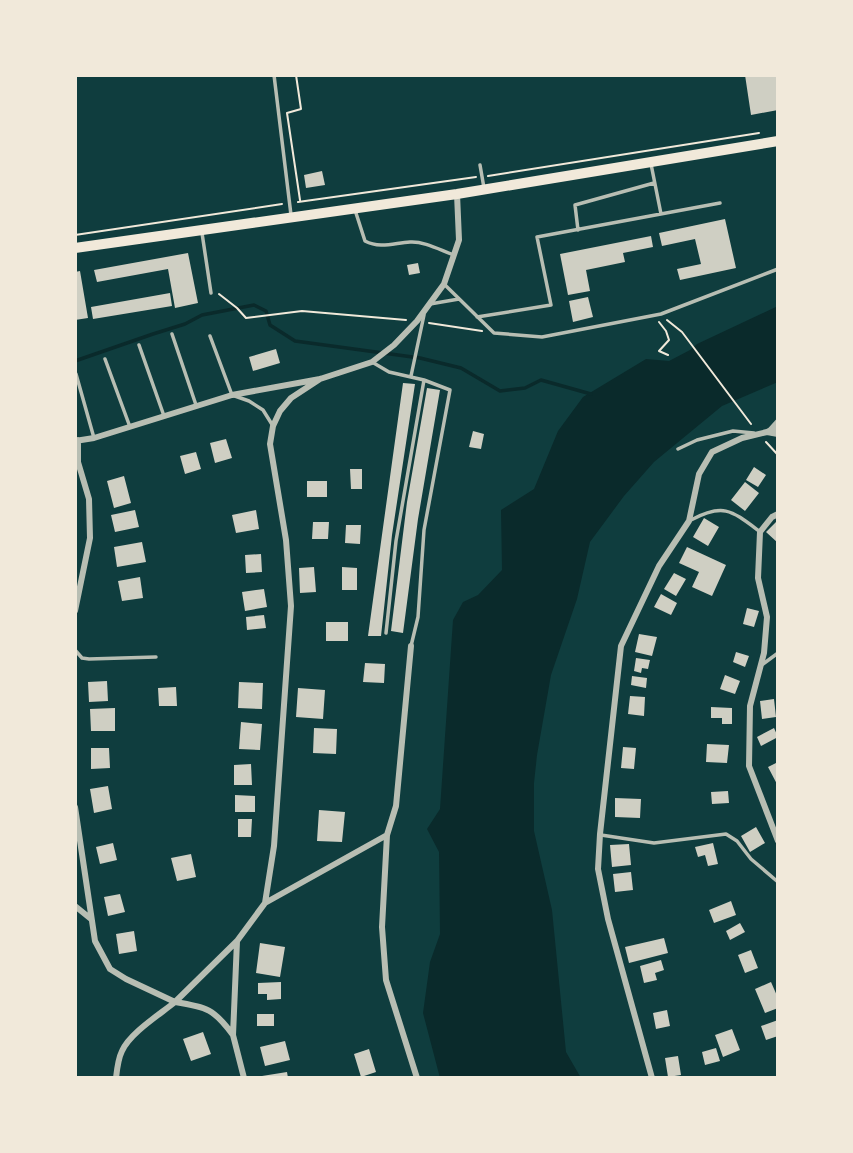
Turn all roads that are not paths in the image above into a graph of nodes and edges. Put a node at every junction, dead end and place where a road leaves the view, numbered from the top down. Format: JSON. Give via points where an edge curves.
{"nodes":[{"id":1,"x":274,"y":75,"type":"edge"},
{"id":2,"x":778,"y":141,"type":"edge"},
{"id":3,"x":650,"y":162,"type":"junction"},
{"id":4,"x":480,"y":165,"type":"dead end"},
{"id":5,"x":654,"y":183,"type":"junction"},
{"id":6,"x":484,"y":190,"type":"junction"},
{"id":7,"x":457,"y":194,"type":"junction"},
{"id":8,"x":720,"y":203,"type":"dead end"},
{"id":9,"x":354,"y":208,"type":"junction"},
{"id":10,"x":660,"y":214,"type":"junction"},
{"id":11,"x":291,"y":217,"type":"junction"},
{"id":12,"x":578,"y":230,"type":"junction"},
{"id":13,"x":201,"y":231,"type":"junction"},
{"id":14,"x":75,"y":248,"type":"edge"},
{"id":15,"x":454,"y":255,"type":"junction"},
{"id":16,"x":778,"y":269,"type":"edge"},
{"id":17,"x":444,"y":284,"type":"junction"},
{"id":18,"x":211,"y":293,"type":"road end"},
{"id":19,"x":459,"y":299,"type":"junction"},
{"id":20,"x":427,"y":307,"type":"junction"},
{"id":21,"x":477,"y":317,"type":"junction"},
{"id":22,"x":419,"y":321,"type":"junction"},
{"id":23,"x":172,"y":334,"type":"dead end"},
{"id":24,"x":210,"y":336,"type":"dead end"},
{"id":25,"x":139,"y":345,"type":"dead end"},
{"id":26,"x":105,"y":359,"type":"dead end"},
{"id":27,"x":372,"y":362,"type":"junction"},
{"id":28,"x":76,"y":374,"type":"edge"},
{"id":29,"x":411,"y":377,"type":"junction"},
{"id":30,"x":320,"y":379,"type":"junction"},
{"id":31,"x":424,"y":380,"type":"junction"},
{"id":32,"x":232,"y":395,"type":"junction"},
{"id":33,"x":196,"y":405,"type":"junction"},
{"id":34,"x":164,"y":416,"type":"junction"},
{"id":35,"x":778,"y":419,"type":"edge"},
{"id":36,"x":273,"y":426,"type":"junction"},
{"id":37,"x":130,"y":427,"type":"junction"},
{"id":38,"x":778,"y":427,"type":"edge"},
{"id":39,"x":767,"y":432,"type":"junction"},
{"id":40,"x":759,"y":434,"type":"junction"},
{"id":41,"x":778,"y":434,"type":"edge"},
{"id":42,"x":94,"y":438,"type":"junction"},
{"id":43,"x":77,"y":440,"type":"edge"},
{"id":44,"x":678,"y":449,"type":"dead end"},
{"id":45,"x":778,"y":514,"type":"edge"},
{"id":46,"x":689,"y":521,"type":"junction"},
{"id":47,"x":760,"y":532,"type":"junction"},
{"id":48,"x":75,"y":611,"type":"edge"},
{"id":49,"x":386,"y":633,"type":"dead end"},
{"id":50,"x":411,"y":646,"type":"joint"},
{"id":51,"x":75,"y":650,"type":"edge"},
{"id":52,"x":778,"y":653,"type":"edge"},
{"id":53,"x":156,"y":657,"type":"dead end"},
{"id":54,"x":761,"y":665,"type":"junction"},
{"id":55,"x":75,"y":807,"type":"edge"},
{"id":56,"x":600,"y":834,"type":"junction"},
{"id":57,"x":387,"y":835,"type":"junction"},
{"id":58,"x":778,"y":841,"type":"edge"},
{"id":59,"x":778,"y":882,"type":"edge"},
{"id":60,"x":265,"y":902,"type":"junction"},
{"id":61,"x":75,"y":906,"type":"edge"},
{"id":62,"x":91,"y":919,"type":"junction"},
{"id":63,"x":237,"y":941,"type":"junction"},
{"id":64,"x":175,"y":1002,"type":"junction"},
{"id":65,"x":233,"y":1035,"type":"junction"},
{"id":66,"x":116,"y":1078,"type":"edge"},
{"id":67,"x":244,"y":1078,"type":"edge"},
{"id":68,"x":417,"y":1078,"type":"edge"},
{"id":69,"x":652,"y":1078,"type":"edge"}],
"edges":[{"from":1,"to":11,"type":"lane"},
{"from":2,"to":3,"type":"main road"},
{"from":3,"to":5,"type":"lane"},
{"from":3,"to":6,"type":"main road"},
{"from":4,"to":6,"type":"lane"},
{"from":5,"to":10,"type":"lane"},
{"from":5,"to":12,"type":"lane","via":[[575,205]]},
{"from":6,"to":7,"type":"main road"},
{"from":7,"to":9,"type":"main road"},
{"from":7,"to":15,"type":"street","via":[[459,240]]},
{"from":8,"to":10,"type":"lane"},
{"from":9,"to":11,"type":"main road"},
{"from":9,"to":15,"type":"lane","via":[[365,241],[372,245],[411,241]]},
{"from":10,"to":12,"type":"lane"},
{"from":11,"to":13,"type":"main road"},
{"from":12,"to":21,"type":"lane","via":[[537,237],[551,305]]},
{"from":13,"to":14,"type":"main road"},
{"from":13,"to":18,"type":"lane"},
{"from":15,"to":17,"type":"street"},
{"from":16,"to":21,"type":"lane","via":[[661,314],[542,337],[494,333]]},
{"from":17,"to":19,"type":"lane"},
{"from":17,"to":20,"type":"street"},
{"from":19,"to":20,"type":"lane"},
{"from":19,"to":21,"type":"lane"},
{"from":20,"to":22,"type":"street"},
{"from":22,"to":27,"type":"street"},
{"from":22,"to":29,"type":"lane"},
{"from":23,"to":33,"type":"lane"},
{"from":24,"to":32,"type":"lane"},
{"from":25,"to":34,"type":"lane"},
{"from":26,"to":37,"type":"lane"},
{"from":27,"to":29,"type":"lane"},
{"from":27,"to":30,"type":"street"},
{"from":28,"to":42,"type":"lane"},
{"from":29,"to":31,"type":"lane"},
{"from":30,"to":32,"type":"street"},
{"from":30,"to":36,"type":"street","via":[[291,398]]},
{"from":31,"to":49,"type":"lane","via":[[396,541]]},
{"from":31,"to":50,"type":"lane","via":[[450,390],[424,530],[418,617]]},
{"from":32,"to":33,"type":"street"},
{"from":32,"to":36,"type":"lane","via":[[263,410]]},
{"from":33,"to":34,"type":"street"},
{"from":34,"to":37,"type":"street"},
{"from":35,"to":39,"type":"lane"},
{"from":36,"to":60,"type":"street","via":[[270,444],[286,540],[291,606],[274,846]]},
{"from":37,"to":42,"type":"street"},
{"from":38,"to":39,"type":"street"},
{"from":39,"to":40,"type":"street"},
{"from":39,"to":41,"type":"street"},
{"from":40,"to":44,"type":"lane","via":[[733,430]]},
{"from":40,"to":46,"type":"street","via":[[712,452],[699,474]]},
{"from":42,"to":43,"type":"street"},
{"from":43,"to":48,"type":"street","via":[[89,499],[90,538]]},
{"from":45,"to":47,"type":"street"},
{"from":46,"to":47,"type":"lane","via":[[709,511],[725,510]]},
{"from":46,"to":56,"type":"street","via":[[659,566],[621,646]]},
{"from":47,"to":54,"type":"street","via":[[758,578],[767,617]]},
{"from":50,"to":57,"type":"street","via":[[396,806]]},
{"from":51,"to":53,"type":"lane","via":[[89,659]]},
{"from":52,"to":54,"type":"lane"},
{"from":54,"to":58,"type":"street","via":[[750,706],[749,766]]},
{"from":55,"to":62,"type":"street"},
{"from":56,"to":59,"type":"lane","via":[[654,843],[726,834]]},
{"from":56,"to":69,"type":"street","via":[[598,869],[608,919]]},
{"from":57,"to":60,"type":"street"},
{"from":57,"to":68,"type":"street","via":[[382,927],[386,980]]},
{"from":60,"to":63,"type":"street"},
{"from":61,"to":62,"type":"street"},
{"from":62,"to":64,"type":"street","via":[[95,941],[110,969]]},
{"from":63,"to":64,"type":"street"},
{"from":63,"to":65,"type":"street"},
{"from":64,"to":65,"type":"street","via":[[210,1010]]},
{"from":64,"to":66,"type":"street","via":[[122,1048]]},
{"from":65,"to":67,"type":"street"}]}
